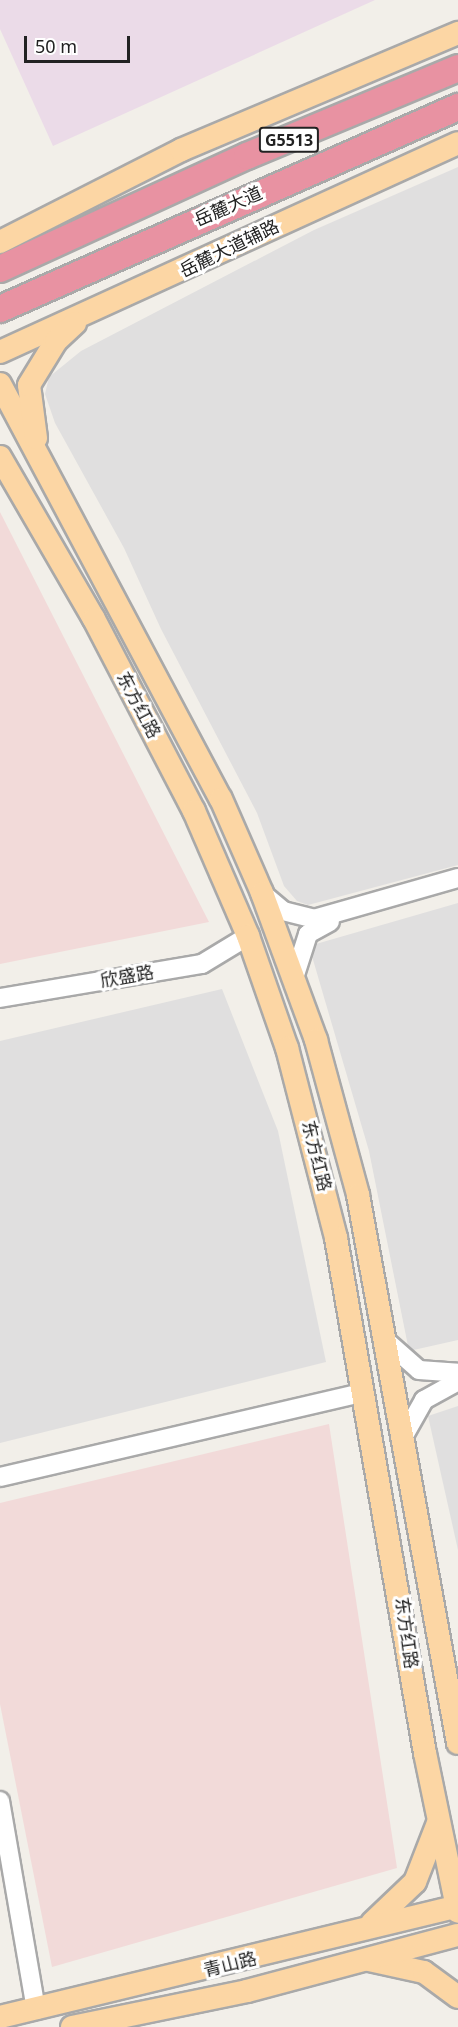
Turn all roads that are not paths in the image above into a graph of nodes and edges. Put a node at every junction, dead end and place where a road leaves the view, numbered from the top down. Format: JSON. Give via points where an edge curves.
{"nodes":[{"id":1,"x":458,"y":33,"type":"edge"},
{"id":2,"x":458,"y":68,"type":"edge"},
{"id":3,"x":458,"y":106,"type":"edge"},
{"id":4,"x":451,"y":148,"type":"edge"},
{"id":5,"x":0,"y":223,"type":"edge"},
{"id":6,"x":38,"y":223,"type":"junction"},
{"id":7,"x":0,"y":242,"type":"edge"},
{"id":8,"x":0,"y":269,"type":"edge"},
{"id":9,"x":0,"y":309,"type":"edge"},
{"id":10,"x":90,"y":310,"type":"junction"},
{"id":11,"x":0,"y":352,"type":"edge"},
{"id":12,"x":0,"y":384,"type":"edge"},
{"id":13,"x":38,"y":452,"type":"junction"},
{"id":14,"x":0,"y":457,"type":"edge"},
{"id":15,"x":458,"y":878,"type":"edge"},
{"id":16,"x":458,"y":886,"type":"edge"},
{"id":17,"x":262,"y":893,"type":"junction"},
{"id":18,"x":248,"y":936,"type":"junction"},
{"id":19,"x":294,"y":978,"type":"junction"},
{"id":20,"x":0,"y":998,"type":"edge"},
{"id":21,"x":385,"y":1340,"type":"junction"},
{"id":22,"x":458,"y":1373,"type":"edge"},
{"id":23,"x":458,"y":1381,"type":"edge"},
{"id":24,"x":364,"y":1392,"type":"junction"},
{"id":25,"x":402,"y":1439,"type":"junction"},
{"id":26,"x":0,"y":1477,"type":"edge"},
{"id":27,"x":458,"y":1743,"type":"edge"},
{"id":28,"x":0,"y":1801,"type":"edge"},
{"id":29,"x":438,"y":1816,"type":"junction"},
{"id":30,"x":458,"y":1908,"type":"edge"},
{"id":31,"x":358,"y":1931,"type":"junction"},
{"id":32,"x":458,"y":1935,"type":"edge"},
{"id":33,"x":358,"y":1959,"type":"junction"},
{"id":34,"x":458,"y":1997,"type":"edge"},
{"id":35,"x":36,"y":2010,"type":"junction"},
{"id":36,"x":0,"y":2017,"type":"edge"},
{"id":37,"x":72,"y":2027,"type":"edge"}],
"edges":[{"from":1,"to":6,"type":"main road","via":[[181,150]]},
{"from":2,"to":8,"type":"highway","number":"G5513"},
{"from":3,"to":9,"type":"highway","name":"岳麓大道","number":"G5513"},
{"from":4,"to":10,"type":"main road","name":"岳麓大道辅路"},
{"from":5,"to":6,"type":"main road"},
{"from":6,"to":7,"type":"main road"},
{"from":10,"to":11,"type":"main road","name":"岳麓大道辅路"},
{"from":10,"to":13,"type":"main road","via":[[56,340],[29,385]]},
{"from":12,"to":13,"type":"main road","name":"东方红路"},
{"from":13,"to":17,"type":"main road","name":"东方红路","via":[[189,735]]},
{"from":14,"to":18,"type":"main road","name":"东方红路","via":[[161,744]]},
{"from":15,"to":17,"type":"street","via":[[314,918],[283,911]]},
{"from":16,"to":19,"type":"street","via":[[313,928],[301,946]]},
{"from":17,"to":19,"type":"main road","name":"东方红路"},
{"from":18,"to":20,"type":"street","name":"欣盛路","via":[[202,964]]},
{"from":18,"to":24,"type":"main road","name":"东方红路","via":[[287,1048],[324,1179]]},
{"from":19,"to":21,"type":"main road","name":"东方红路","via":[[348,1152]]},
{"from":21,"to":22,"type":"street","via":[[419,1370]]},
{"from":21,"to":25,"type":"main road","name":"东方红路"},
{"from":23,"to":25,"type":"street","via":[[424,1400]]},
{"from":24,"to":26,"type":"street"},
{"from":24,"to":29,"type":"main road","name":"东方红路"},
{"from":25,"to":27,"type":"main road","name":"东方红路"},
{"from":28,"to":35,"type":"street"},
{"from":29,"to":30,"type":"main road","name":"东方红路"},
{"from":29,"to":31,"type":"main road","via":[[430,1851],[415,1882],[389,1911]]},
{"from":30,"to":31,"type":"main road","name":"青山路"},
{"from":31,"to":35,"type":"main road","name":"青山路"},
{"from":32,"to":33,"type":"main road","name":"青山路"},
{"from":33,"to":34,"type":"main road","via":[[424,1972]]},
{"from":33,"to":37,"type":"main road","name":"青山路","via":[[238,1994]]},
{"from":35,"to":36,"type":"main road","name":"青山路"}]}
